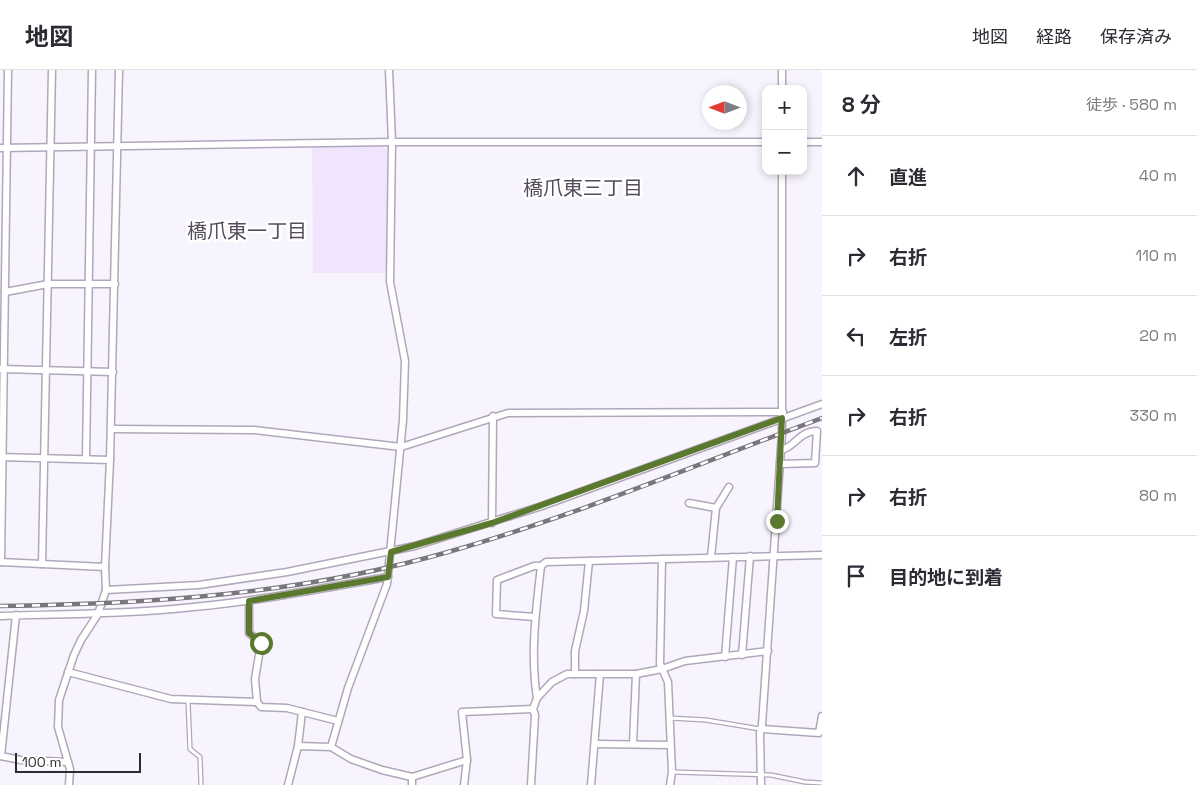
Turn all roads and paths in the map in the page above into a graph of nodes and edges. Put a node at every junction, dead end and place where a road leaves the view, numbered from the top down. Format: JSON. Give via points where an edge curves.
{"nodes":[{"id":1,"x":8,"y":70,"type":"edge"},
{"id":2,"x":52,"y":70,"type":"edge"},
{"id":3,"x":92,"y":70,"type":"edge"},
{"id":4,"x":120,"y":70,"type":"edge"},
{"id":5,"x":389,"y":70,"type":"edge"},
{"id":6,"x":782,"y":70,"type":"edge"},
{"id":7,"x":782,"y":85,"type":"edge"},
{"id":8,"x":0,"y":90,"type":"edge"},
{"id":9,"x":8,"y":90,"type":"junction"},
{"id":10,"x":392,"y":142,"type":"junction"},
{"id":11,"x":762,"y":142,"type":"edge"},
{"id":12,"x":807,"y":142,"type":"edge"},
{"id":13,"x":822,"y":142,"type":"edge"},
{"id":14,"x":118,"y":146,"type":"junction"},
{"id":15,"x":91,"y":147,"type":"junction"},
{"id":16,"x":0,"y":148,"type":"edge"},
{"id":17,"x":8,"y":148,"type":"junction"},
{"id":18,"x":50,"y":148,"type":"junction"},
{"id":19,"x":782,"y":175,"type":"edge"},
{"id":20,"x":48,"y":284,"type":"junction"},
{"id":21,"x":89,"y":284,"type":"junction"},
{"id":22,"x":115,"y":284,"type":"junction"},
{"id":23,"x":6,"y":292,"type":"junction"},
{"id":24,"x":3,"y":300,"type":"edge"},
{"id":25,"x":2,"y":369,"type":"edge"},
{"id":26,"x":46,"y":369,"type":"junction"},
{"id":27,"x":88,"y":371,"type":"junction"},
{"id":28,"x":113,"y":372,"type":"junction"},
{"id":29,"x":822,"y":404,"type":"edge"},
{"id":30,"x":782,"y":415,"type":"junction"},
{"id":31,"x":493,"y":416,"type":"junction"},
{"id":32,"x":112,"y":429,"type":"junction"},
{"id":33,"x":401,"y":447,"type":"junction"},
{"id":34,"x":781,"y":450,"type":"junction"},
{"id":35,"x":1,"y":457,"type":"edge"},
{"id":36,"x":44,"y":458,"type":"junction"},
{"id":37,"x":86,"y":459,"type":"junction"},
{"id":38,"x":110,"y":460,"type":"junction"},
{"id":39,"x":780,"y":464,"type":"junction"},
{"id":40,"x":729,"y":487,"type":"dead end"},
{"id":41,"x":689,"y":503,"type":"dead end"},
{"id":42,"x":716,"y":508,"type":"junction"},
{"id":43,"x":492,"y":523,"type":"junction"},
{"id":44,"x":391,"y":552,"type":"junction"},
{"id":45,"x":750,"y":556,"type":"junction"},
{"id":46,"x":775,"y":556,"type":"junction"},
{"id":47,"x":822,"y":556,"type":"edge"},
{"id":48,"x":711,"y":557,"type":"junction"},
{"id":49,"x":733,"y":557,"type":"junction"},
{"id":50,"x":662,"y":559,"type":"junction"},
{"id":51,"x":589,"y":561,"type":"junction"},
{"id":52,"x":0,"y":562,"type":"edge"},
{"id":53,"x":42,"y":564,"type":"junction"},
{"id":54,"x":541,"y":566,"type":"junction"},
{"id":55,"x":105,"y":567,"type":"junction"},
{"id":56,"x":388,"y":577,"type":"junction"},
{"id":57,"x":106,"y":590,"type":"junction"},
{"id":58,"x":249,"y":601,"type":"junction"},
{"id":59,"x":98,"y":614,"type":"junction"},
{"id":60,"x":16,"y":615,"type":"junction"},
{"id":61,"x":0,"y":616,"type":"edge"},
{"id":62,"x":535,"y":617,"type":"junction"},
{"id":63,"x":768,"y":651,"type":"junction"},
{"id":64,"x":742,"y":656,"type":"junction"},
{"id":65,"x":725,"y":657,"type":"junction"},
{"id":66,"x":662,"y":669,"type":"junction"},
{"id":67,"x":68,"y":672,"type":"junction"},
{"id":68,"x":575,"y":674,"type":"junction"},
{"id":69,"x":600,"y":674,"type":"junction"},
{"id":70,"x":636,"y":674,"type":"junction"},
{"id":71,"x":537,"y":698,"type":"junction"},
{"id":72,"x":188,"y":700,"type":"junction"},
{"id":73,"x":257,"y":702,"type":"junction"},
{"id":74,"x":3,"y":706,"type":"edge"},
{"id":75,"x":533,"y":708,"type":"junction"},
{"id":76,"x":302,"y":712,"type":"junction"},
{"id":77,"x":822,"y":716,"type":"edge"},
{"id":78,"x":669,"y":718,"type":"junction"},
{"id":79,"x":338,"y":721,"type":"junction"},
{"id":80,"x":761,"y":729,"type":"junction"},
{"id":81,"x":595,"y":744,"type":"junction"},
{"id":82,"x":633,"y":744,"type":"junction"},
{"id":83,"x":670,"y":744,"type":"junction"},
{"id":84,"x":298,"y":746,"type":"junction"},
{"id":85,"x":331,"y":747,"type":"junction"},
{"id":86,"x":0,"y":756,"type":"edge"},
{"id":87,"x":467,"y":760,"type":"junction"},
{"id":88,"x":68,"y":762,"type":"junction"},
{"id":89,"x":672,"y":772,"type":"junction"},
{"id":90,"x":760,"y":774,"type":"junction"},
{"id":91,"x":412,"y":777,"type":"junction"},
{"id":92,"x":822,"y":783,"type":"edge"},
{"id":93,"x":69,"y":785,"type":"edge"},
{"id":94,"x":200,"y":785,"type":"edge"},
{"id":95,"x":288,"y":785,"type":"edge"},
{"id":96,"x":412,"y":785,"type":"edge"},
{"id":97,"x":464,"y":785,"type":"edge"},
{"id":98,"x":531,"y":785,"type":"edge"},
{"id":99,"x":591,"y":785,"type":"edge"},
{"id":100,"x":670,"y":785,"type":"edge"},
{"id":101,"x":761,"y":785,"type":"edge"}],
"edges":[{"from":1,"to":9,"type":"street"},
{"from":2,"to":18,"type":"street"},
{"from":3,"to":15,"type":"street"},
{"from":4,"to":14,"type":"street"},
{"from":5,"to":10,"type":"street"},
{"from":6,"to":7,"type":"street"},
{"from":8,"to":9,"type":"street"},
{"from":9,"to":17,"type":"street"},
{"from":10,"to":11,"type":"street"},
{"from":10,"to":14,"type":"street"},
{"from":10,"to":33,"type":"street","via":[[390,282],[405,361]]},
{"from":12,"to":13,"type":"street"},
{"from":14,"to":15,"type":"street"},
{"from":14,"to":22,"type":"street"},
{"from":15,"to":18,"type":"street"},
{"from":15,"to":21,"type":"street"},
{"from":16,"to":17,"type":"street"},
{"from":17,"to":18,"type":"street"},
{"from":17,"to":23,"type":"street"},
{"from":18,"to":20,"type":"street"},
{"from":19,"to":30,"type":"street"},
{"from":20,"to":21,"type":"street"},
{"from":20,"to":23,"type":"street"},
{"from":20,"to":26,"type":"street"},
{"from":21,"to":22,"type":"street"},
{"from":21,"to":27,"type":"street"},
{"from":22,"to":28,"type":"street"},
{"from":23,"to":24,"type":"street"},
{"from":24,"to":25,"type":"street"},
{"from":25,"to":26,"type":"street"},
{"from":25,"to":35,"type":"street"},
{"from":26,"to":27,"type":"street"},
{"from":26,"to":36,"type":"street"},
{"from":27,"to":28,"type":"street"},
{"from":27,"to":37,"type":"street"},
{"from":28,"to":32,"type":"street"},
{"from":29,"to":30,"type":"street"},
{"from":30,"to":31,"type":"street","via":[[508,413]]},
{"from":30,"to":34,"type":"street"},
{"from":30,"to":43,"type":"street"},
{"from":31,"to":33,"type":"street"},
{"from":31,"to":43,"type":"street"},
{"from":32,"to":33,"type":"street","via":[[254,430]]},
{"from":32,"to":38,"type":"street"},
{"from":33,"to":44,"type":"street"},
{"from":34,"to":39,"type":"street"},
{"from":34,"to":39,"type":"street","via":[[798,437],[816,431],[815,463]]},
{"from":35,"to":36,"type":"street"},
{"from":35,"to":52,"type":"street"},
{"from":36,"to":37,"type":"street"},
{"from":36,"to":53,"type":"street"},
{"from":37,"to":38,"type":"street"},
{"from":38,"to":55,"type":"street"},
{"from":39,"to":46,"type":"street"},
{"from":40,"to":42,"type":"street"},
{"from":41,"to":42,"type":"street"},
{"from":42,"to":48,"type":"street"},
{"from":43,"to":44,"type":"street"},
{"from":44,"to":56,"type":"street"},
{"from":44,"to":57,"type":"street","via":[[199,585]]},
{"from":45,"to":46,"type":"street"},
{"from":45,"to":49,"type":"street"},
{"from":45,"to":64,"type":"street"},
{"from":46,"to":47,"type":"street"},
{"from":46,"to":63,"type":"street"},
{"from":48,"to":49,"type":"street"},
{"from":48,"to":50,"type":"street"},
{"from":49,"to":65,"type":"street"},
{"from":50,"to":51,"type":"street"},
{"from":50,"to":66,"type":"street"},
{"from":51,"to":54,"type":"street","via":[[546,562]]},
{"from":51,"to":68,"type":"street","via":[[584,611],[575,651]]},
{"from":52,"to":53,"type":"street"},
{"from":53,"to":55,"type":"street"},
{"from":54,"to":62,"type":"street"},
{"from":54,"to":62,"type":"street","via":[[497,580],[496,614]]},
{"from":55,"to":57,"type":"street"},
{"from":56,"to":58,"type":"street"},
{"from":56,"to":79,"type":"street"},
{"from":57,"to":59,"type":"street"},
{"from":58,"to":59,"type":"street"},
{"from":58,"to":73,"type":"street","via":[[249,633],[261,643],[254,679]]},
{"from":59,"to":60,"type":"street"},
{"from":59,"to":67,"type":"street","via":[[81,640]]},
{"from":60,"to":61,"type":"street"},
{"from":60,"to":74,"type":"street"},
{"from":62,"to":71,"type":"street"},
{"from":63,"to":64,"type":"street"},
{"from":63,"to":80,"type":"street"},
{"from":64,"to":65,"type":"street"},
{"from":65,"to":66,"type":"street","via":[[685,661]]},
{"from":66,"to":70,"type":"street"},
{"from":66,"to":78,"type":"street","via":[[668,682]]},
{"from":67,"to":72,"type":"street","via":[[171,699]]},
{"from":67,"to":88,"type":"street","via":[[57,715]]},
{"from":68,"to":69,"type":"street"},
{"from":68,"to":71,"type":"street","via":[[557,678]]},
{"from":69,"to":70,"type":"street"},
{"from":69,"to":81,"type":"street"},
{"from":70,"to":82,"type":"street"},
{"from":71,"to":75,"type":"street"},
{"from":72,"to":73,"type":"street"},
{"from":72,"to":94,"type":"lane","via":[[190,749],[200,757]]},
{"from":73,"to":76,"type":"street","via":[[261,707]]},
{"from":74,"to":86,"type":"street"},
{"from":75,"to":87,"type":"street","via":[[462,712]]},
{"from":75,"to":98,"type":"street"},
{"from":76,"to":79,"type":"street"},
{"from":76,"to":84,"type":"street"},
{"from":77,"to":80,"type":"street","via":[[819,733]]},
{"from":78,"to":80,"type":"lane"},
{"from":78,"to":83,"type":"street"},
{"from":79,"to":85,"type":"street"},
{"from":80,"to":90,"type":"street"},
{"from":81,"to":82,"type":"street"},
{"from":81,"to":99,"type":"street"},
{"from":82,"to":83,"type":"street"},
{"from":83,"to":89,"type":"street"},
{"from":84,"to":85,"type":"street"},
{"from":84,"to":95,"type":"street"},
{"from":85,"to":91,"type":"street","via":[[350,760]]},
{"from":86,"to":88,"type":"street"},
{"from":87,"to":91,"type":"street"},
{"from":87,"to":97,"type":"street"},
{"from":88,"to":93,"type":"street"},
{"from":89,"to":90,"type":"lane"},
{"from":89,"to":100,"type":"street"},
{"from":90,"to":92,"type":"lane"},
{"from":90,"to":101,"type":"street"},
{"from":91,"to":96,"type":"street"}]}
